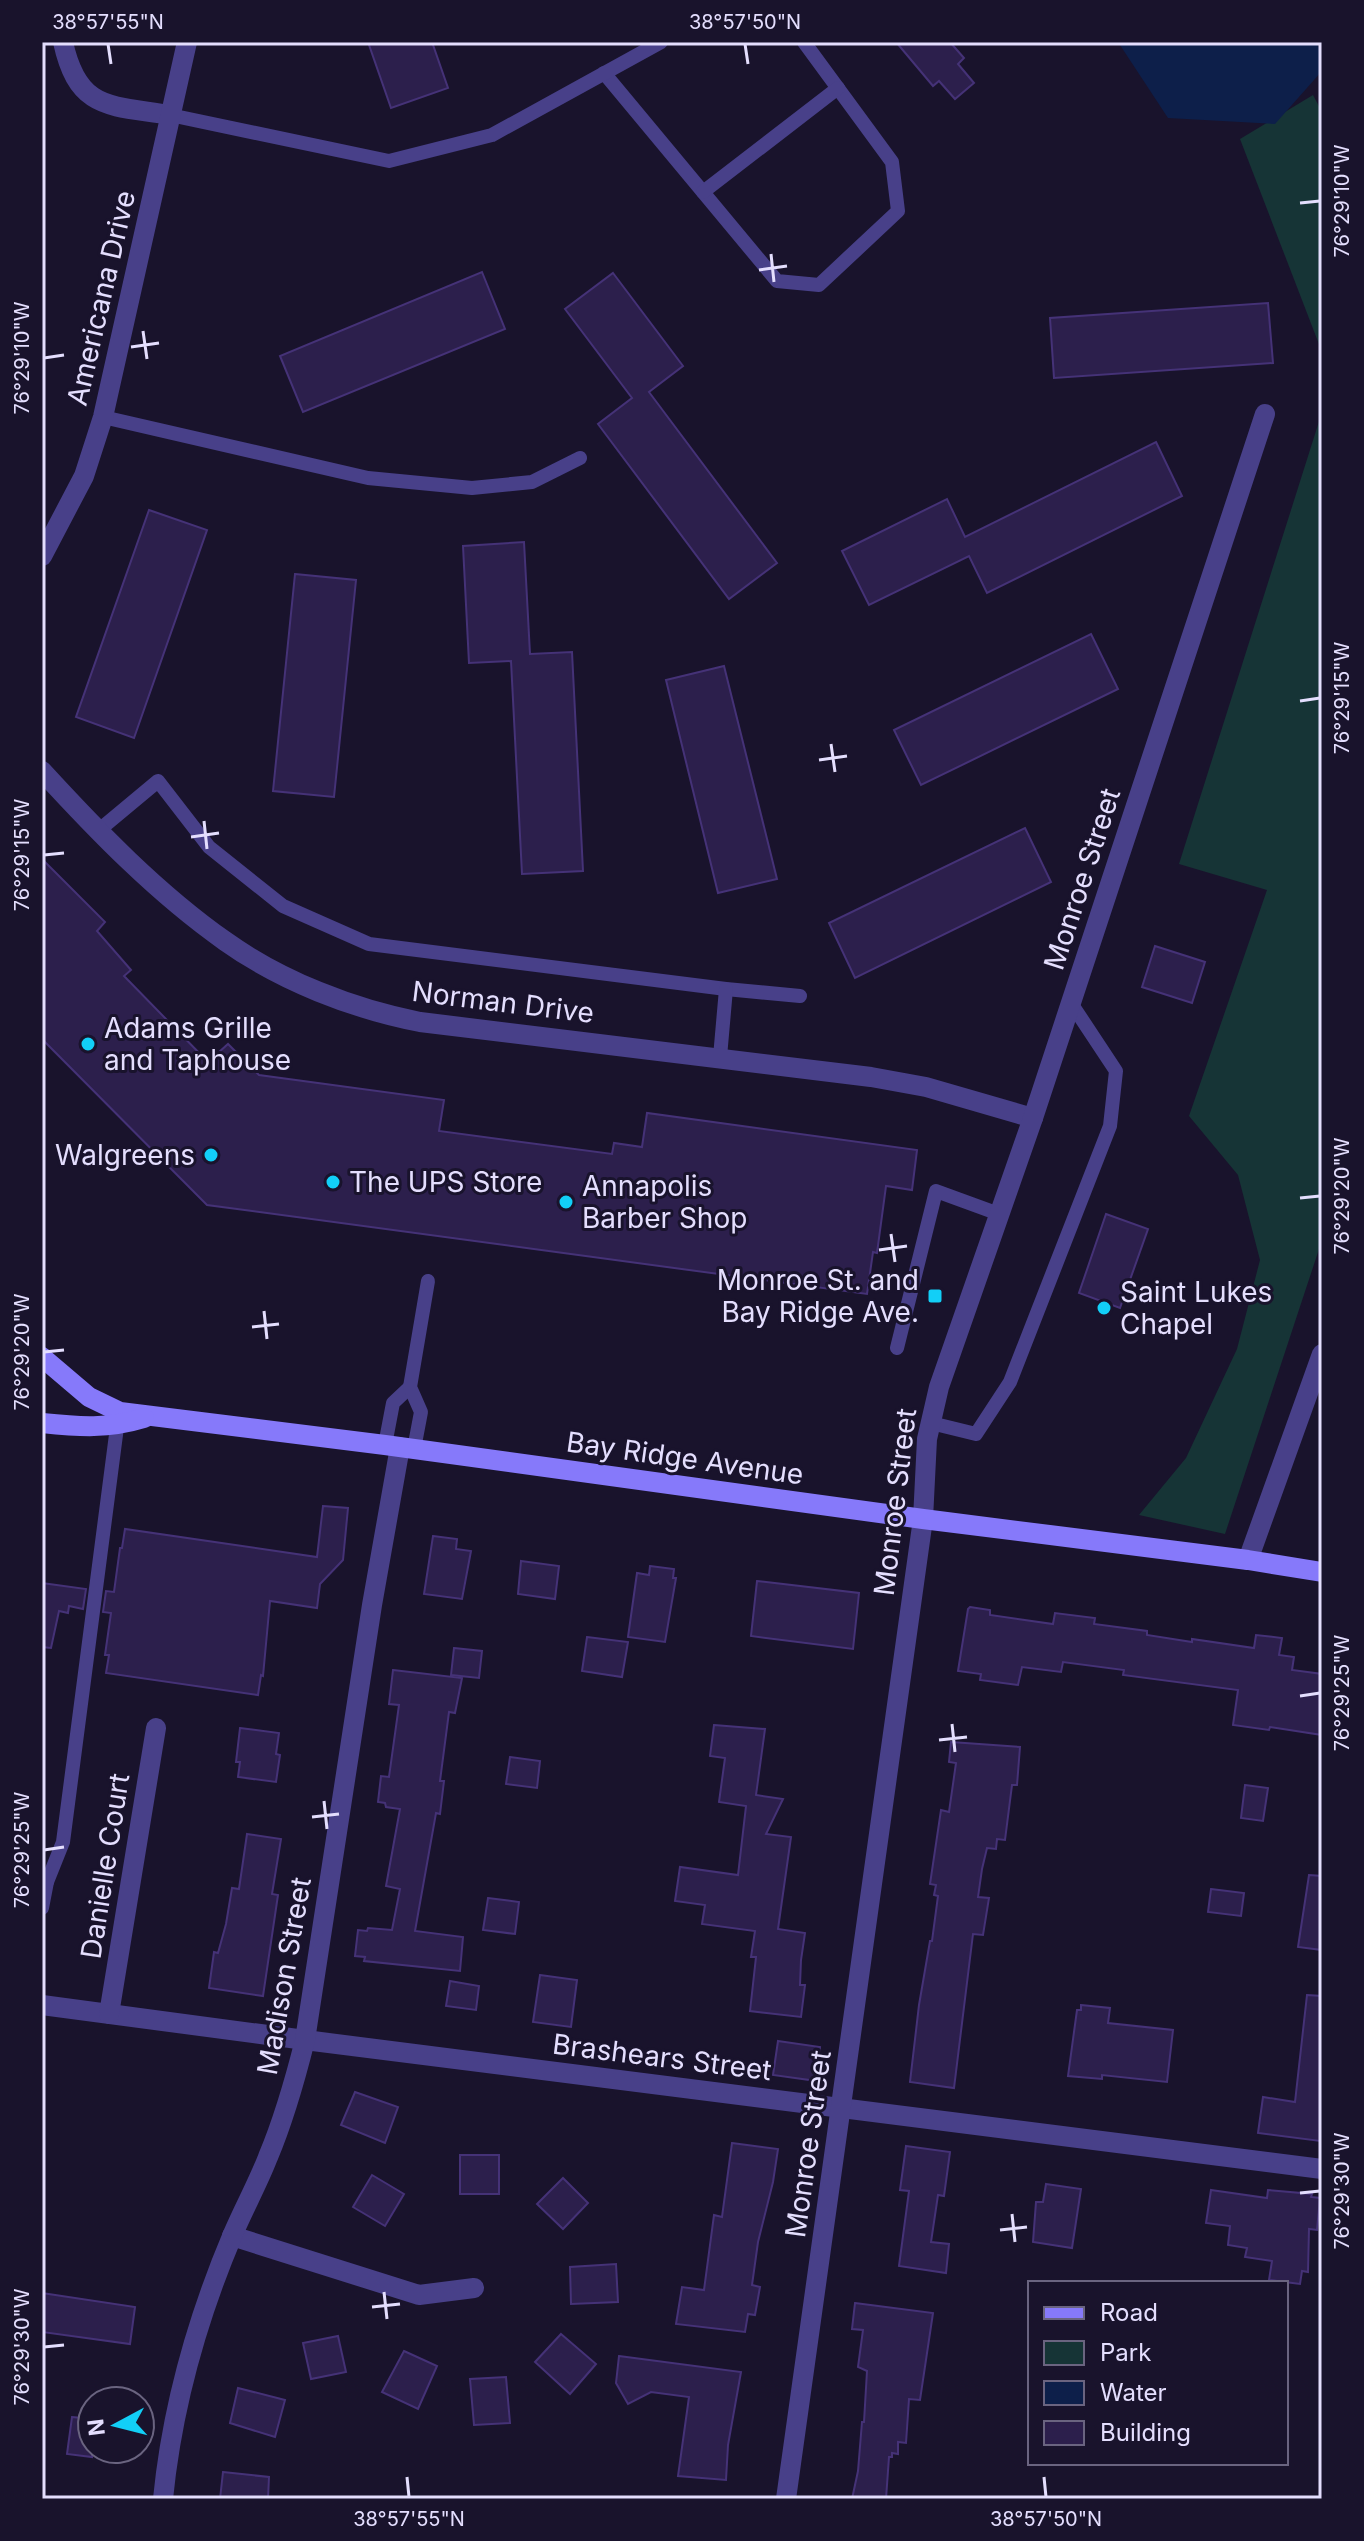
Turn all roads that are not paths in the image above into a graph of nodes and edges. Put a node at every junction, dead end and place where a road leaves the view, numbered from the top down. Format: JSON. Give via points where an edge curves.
{"nodes":[{"id":1,"x":63,"y":42,"type":"edge"},
{"id":2,"x":187,"y":42,"type":"edge"},
{"id":3,"x":661,"y":42,"type":"edge"},
{"id":4,"x":804,"y":42,"type":"edge"},
{"id":5,"x":604,"y":73,"type":"junction"},
{"id":6,"x":838,"y":88,"type":"junction"},
{"id":7,"x":170,"y":115,"type":"junction"},
{"id":8,"x":703,"y":192,"type":"junction"},
{"id":9,"x":1265,"y":414,"type":"dead end"},
{"id":10,"x":103,"y":417,"type":"junction"},
{"id":11,"x":580,"y":458,"type":"dead end"},
{"id":12,"x":42,"y":556,"type":"edge"},
{"id":13,"x":42,"y":771,"type":"edge"},
{"id":14,"x":98,"y":831,"type":"junction"},
{"id":15,"x":726,"y":989,"type":"junction"},
{"id":16,"x":800,"y":996,"type":"dead end"},
{"id":17,"x":1071,"y":1003,"type":"junction"},
{"id":18,"x":720,"y":1057,"type":"junction"},
{"id":19,"x":1033,"y":1118,"type":"junction"},
{"id":20,"x":999,"y":1214,"type":"junction"},
{"id":21,"x":428,"y":1281,"type":"dead end"},
{"id":22,"x":897,"y":1348,"type":"dead end"},
{"id":23,"x":1322,"y":1354,"type":"edge"},
{"id":24,"x":46,"y":1368,"type":"edge"},
{"id":25,"x":410,"y":1387,"type":"junction"},
{"id":26,"x":153,"y":1415,"type":"junction"},
{"id":27,"x":42,"y":1423,"type":"edge"},
{"id":28,"x":931,"y":1423,"type":"junction"},
{"id":29,"x":117,"y":1427,"type":"junction"},
{"id":30,"x":399,"y":1447,"type":"junction"},
{"id":31,"x":923,"y":1519,"type":"junction"},
{"id":32,"x":1248,"y":1560,"type":"junction"},
{"id":33,"x":1322,"y":1572,"type":"edge"},
{"id":34,"x":156,"y":1728,"type":"dead end"},
{"id":35,"x":45,"y":1880,"type":"edge"},
{"id":36,"x":42,"y":1908,"type":"edge"},
{"id":37,"x":42,"y":2005,"type":"edge"},
{"id":38,"x":109,"y":2014,"type":"junction"},
{"id":39,"x":305,"y":2040,"type":"junction"},
{"id":40,"x":842,"y":2108,"type":"junction"},
{"id":41,"x":1322,"y":2169,"type":"edge"},
{"id":42,"x":232,"y":2236,"type":"junction"},
{"id":43,"x":474,"y":2288,"type":"dead end"},
{"id":44,"x":163,"y":2499,"type":"edge"},
{"id":45,"x":786,"y":2499,"type":"edge"}],
"edges":[{"from":1,"to":7,"type":"street","via":[[75,81],[101,103]]},
{"from":2,"to":7,"type":"street","name":"Americana Drive"},
{"from":3,"to":5,"type":"lane"},
{"from":4,"to":6,"type":"lane"},
{"from":5,"to":7,"type":"lane","via":[[492,135],[389,161]]},
{"from":5,"to":8,"type":"lane"},
{"from":6,"to":8,"type":"lane"},
{"from":6,"to":8,"type":"lane","via":[[892,162],[898,211],[819,285],[777,281]]},
{"from":7,"to":10,"type":"street","name":"Americana Drive"},
{"from":9,"to":17,"type":"street","name":"Monroe Street"},
{"from":10,"to":11,"type":"lane","via":[[368,478],[472,488],[532,482]]},
{"from":10,"to":12,"type":"street","name":"Americana Drive","via":[[84,476]]},
{"from":13,"to":14,"type":"street","name":"Norman Drive"},
{"from":14,"to":15,"type":"lane","via":[[158,781],[209,847],[283,906],[369,944]]},
{"from":14,"to":18,"type":"street","name":"Norman Drive","via":[[226,942],[272,970],[349,1002],[420,1022]]},
{"from":15,"to":16,"type":"lane"},
{"from":15,"to":18,"type":"lane"},
{"from":17,"to":19,"type":"street","name":"Monroe Street"},
{"from":17,"to":28,"type":"lane","via":[[1116,1071],[1110,1126],[1010,1382],[976,1434]]},
{"from":18,"to":19,"type":"street","name":"Norman Drive","via":[[926,1087]]},
{"from":19,"to":20,"type":"street","name":"Monroe Street"},
{"from":20,"to":22,"type":"lane","via":[[936,1191]]},
{"from":20,"to":28,"type":"street","name":"Monroe Street"},
{"from":21,"to":25,"type":"lane"},
{"from":23,"to":32,"type":"street"},
{"from":24,"to":26,"type":"main road","via":[[120,1412]]},
{"from":25,"to":30,"type":"lane","via":[[393,1403]]},
{"from":25,"to":30,"type":"lane","via":[[421,1412]]},
{"from":26,"to":29,"type":"main road","name":"Bay Ridge Avenue"},
{"from":26,"to":30,"type":"main road","name":"Bay Ridge Avenue"},
{"from":27,"to":29,"type":"main road","name":"Bay Ridge Avenue"},
{"from":28,"to":31,"type":"street","name":"Monroe Street"},
{"from":29,"to":35,"type":"lane","via":[[63,1842]]},
{"from":30,"to":31,"type":"main road","name":"Bay Ridge Avenue"},
{"from":30,"to":39,"type":"street","name":"Madison Street"},
{"from":31,"to":32,"type":"main road","name":"Bay Ridge Avenue"},
{"from":31,"to":40,"type":"street","name":"Monroe Street"},
{"from":32,"to":33,"type":"main road","name":"Bay Ridge Avenue"},
{"from":34,"to":38,"type":"street","name":"Danielle Court"},
{"from":35,"to":36,"type":"lane"},
{"from":37,"to":38,"type":"street","name":"Brashears Street"},
{"from":38,"to":39,"type":"street","name":"Brashears Street"},
{"from":39,"to":40,"type":"street","name":"Brashears Street"},
{"from":39,"to":42,"type":"street","name":"Madison Street","via":[[268,2158]]},
{"from":40,"to":41,"type":"street","name":"Brashears Street"},
{"from":40,"to":45,"type":"street","name":"Monroe Street"},
{"from":42,"to":43,"type":"street","via":[[419,2295]]},
{"from":42,"to":44,"type":"street","name":"Madison Street","via":[[178,2398]]}]}
